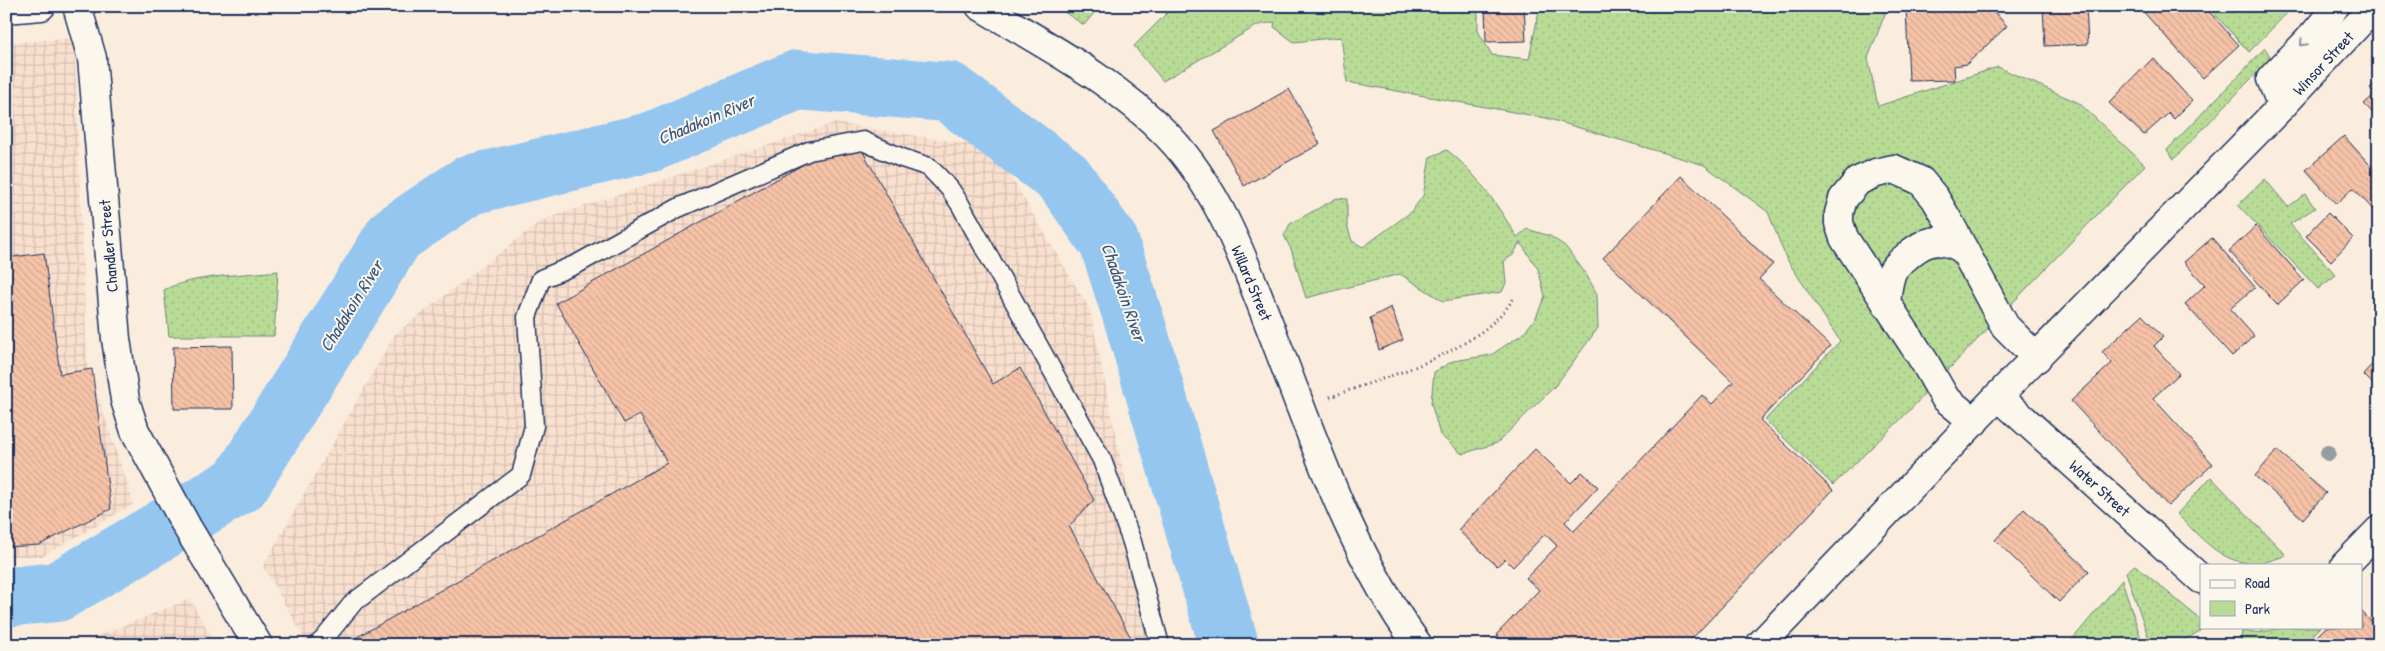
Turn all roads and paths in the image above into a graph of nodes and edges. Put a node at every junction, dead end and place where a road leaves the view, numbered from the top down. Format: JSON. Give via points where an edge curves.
{"nodes":[{"id":1,"x":41,"y":6,"type":"edge"},
{"id":2,"x":77,"y":6,"type":"edge"},
{"id":3,"x":980,"y":6,"type":"edge"},
{"id":4,"x":2335,"y":6,"type":"edge"},
{"id":5,"x":6,"y":9,"type":"edge"},
{"id":6,"x":2370,"y":9,"type":"edge"},
{"id":7,"x":2282,"y":106,"type":"junction"},
{"id":8,"x":1964,"y":250,"type":"junction"},
{"id":9,"x":1515,"y":296,"type":"dead end"},
{"id":10,"x":1886,"y":303,"type":"junction"},
{"id":11,"x":2036,"y":358,"type":"junction"},
{"id":12,"x":1998,"y":396,"type":"junction"},
{"id":13,"x":1302,"y":407,"type":"junction"},
{"id":14,"x":1974,"y":422,"type":"junction"},
{"id":15,"x":2379,"y":530,"type":"edge"},
{"id":16,"x":2345,"y":564,"type":"edge"},
{"id":17,"x":2200,"y":579,"type":"edge"},
{"id":18,"x":258,"y":645,"type":"edge"},
{"id":19,"x":317,"y":645,"type":"edge"},
{"id":20,"x":1160,"y":645,"type":"edge"},
{"id":21,"x":1418,"y":645,"type":"edge"},
{"id":22,"x":1760,"y":645,"type":"edge"}],
"edges":[{"from":1,"to":5,"type":"street"},
{"from":2,"to":18,"type":"street","name":"Chandler Street","via":[[92,58],[116,339],[125,400],[135,431],[161,479]]},
{"from":3,"to":13,"type":"street","name":"Willard Street","via":[[1088,70],[1132,102],[1175,144],[1200,175],[1250,276]]},
{"from":4,"to":7,"type":"street","name":"Winsor Street","one_way":true,"via":[[2326,22],[2271,79]]},
{"from":6,"to":7,"type":"street","name":"Winsor Street"},
{"from":7,"to":11,"type":"street"},
{"from":8,"to":10,"type":"street","via":[[1943,240],[1914,249],[1892,270]]},
{"from":8,"to":10,"type":"street","via":[[1935,198],[1921,181],[1894,169],[1865,176],[1843,199],[1839,223],[1852,252]]},
{"from":8,"to":11,"type":"street","via":[[2005,326]]},
{"from":9,"to":13,"type":"path","via":[[1487,326],[1448,353]]},
{"from":10,"to":14,"type":"street","via":[[1945,398]]},
{"from":11,"to":12,"type":"street"},
{"from":12,"to":14,"type":"street"},
{"from":12,"to":17,"type":"street","name":"Water Street"},
{"from":13,"to":21,"type":"street","name":"Willard Street","via":[[1340,505],[1376,582]]},
{"from":14,"to":22,"type":"street"},
{"from":15,"to":16,"type":"street"},
{"from":19,"to":20,"type":"lane","via":[[353,603],[521,475],[534,426],[527,317],[540,279],[577,264],[678,208],[809,151],[863,141],[929,167],[960,204],[1102,460],[1132,542]]}]}
